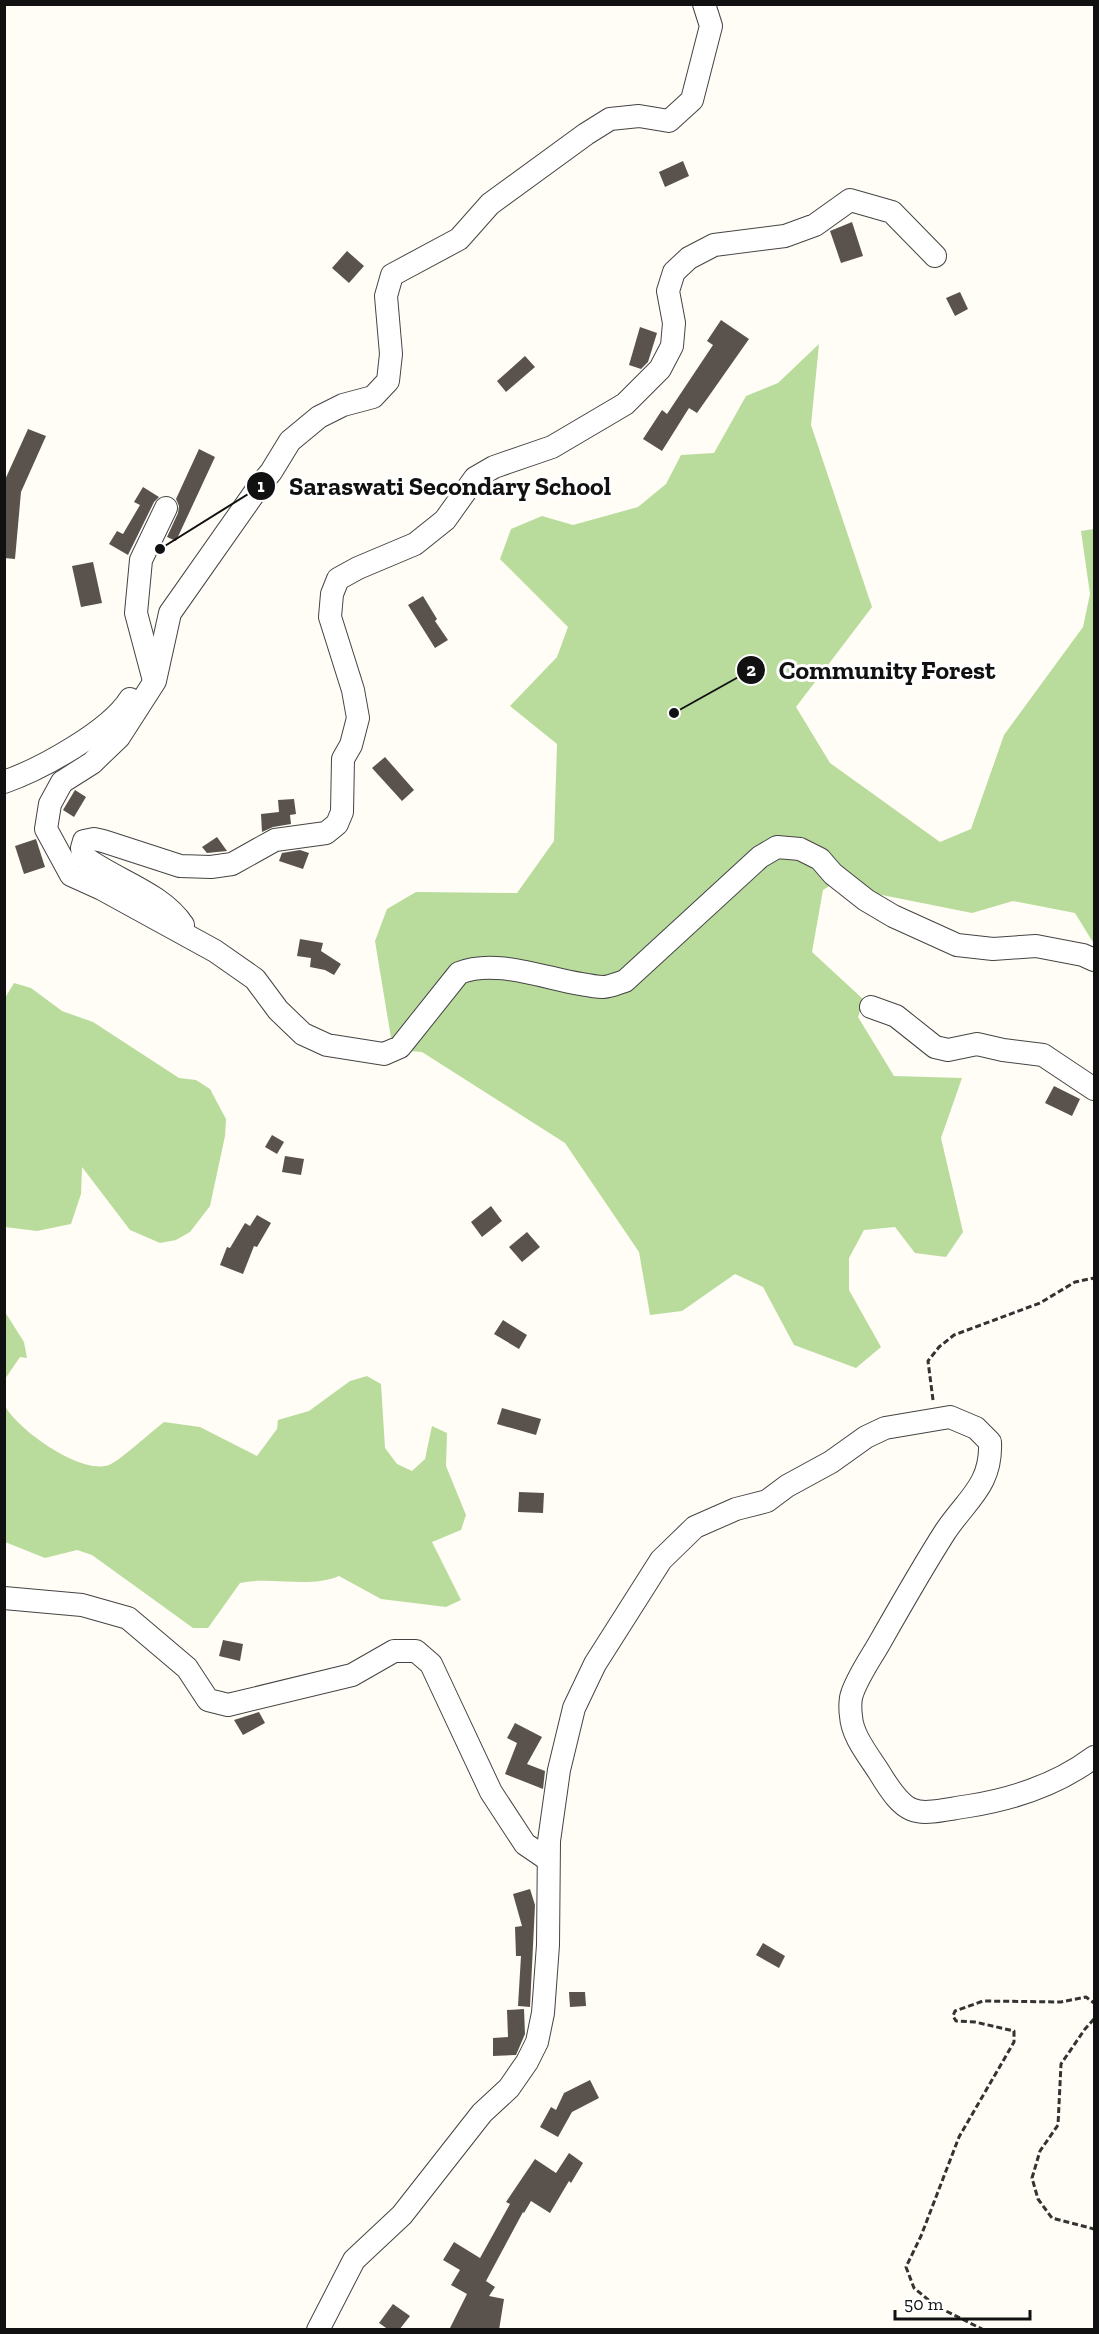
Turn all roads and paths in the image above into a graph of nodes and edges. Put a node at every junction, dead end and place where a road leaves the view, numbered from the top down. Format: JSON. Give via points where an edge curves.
{"nodes":[{"id":1,"x":704,"y":4,"type":"edge"},
{"id":2,"x":935,"y":256,"type":"dead end"},
{"id":3,"x":166,"y":508,"type":"dead end"},
{"id":4,"x":152,"y":674,"type":"junction"},
{"id":5,"x":4,"y":782,"type":"edge"},
{"id":6,"x":192,"y":939,"type":"junction"},
{"id":7,"x":1095,"y":960,"type":"edge"},
{"id":8,"x":871,"y":1007,"type":"dead end"},
{"id":9,"x":1095,"y":1089,"type":"edge"},
{"id":10,"x":1095,"y":1278,"type":"edge"},
{"id":11,"x":950,"y":1417,"type":"junction"},
{"id":12,"x":4,"y":1598,"type":"edge"},
{"id":13,"x":1095,"y":1757,"type":"edge"},
{"id":14,"x":547,"y":1859,"type":"junction"},
{"id":15,"x":1095,"y":2002,"type":"edge"},
{"id":16,"x":1095,"y":2019,"type":"edge"},
{"id":17,"x":1095,"y":2229,"type":"edge"},
{"id":18,"x":318,"y":2330,"type":"edge"},
{"id":19,"x":984,"y":2330,"type":"edge"}],
"edges":[{"from":1,"to":4,"type":"street","via":[[711,26],[692,100],[669,120],[639,116],[610,119],[490,204],[459,239],[392,275],[386,296],[391,354],[388,381],[373,397],[319,417],[290,441],[170,613]]},
{"from":2,"to":6,"type":"street","via":[[892,212],[850,200],[815,225],[785,236],[714,245],[689,258],[674,272],[668,291],[674,323],[672,346],[660,369],[625,404],[552,447],[494,467],[475,478],[445,520],[415,544],[338,579],[330,617],[358,718],[343,759],[342,812],[338,824],[326,833],[275,840],[232,864],[211,867],[180,866],[94,839],[84,841],[81,848],[83,856],[96,866],[159,902]]},
{"from":3,"to":4,"type":"street","via":[[141,561],[136,613]]},
{"from":4,"to":5,"type":"street","via":[[107,726],[32,772]]},
{"from":4,"to":6,"type":"street","via":[[119,737],[92,763],[62,782],[50,804],[46,829],[71,875]]},
{"from":6,"to":7,"type":"street","via":[[255,979],[278,1010],[303,1034],[327,1045],[384,1054],[400,1047],[459,973],[473,967],[605,987],[625,981],[760,857],[777,847],[800,849],[820,860],[866,900],[957,945],[993,949],[1036,945]]},
{"from":8,"to":9,"type":"street","via":[[896,1016],[935,1047],[948,1050],[977,1044],[1043,1055]]},
{"from":10,"to":11,"type":"path","via":[[1075,1282],[1040,1303],[954,1335],[939,1347],[928,1361],[932,1399]]},
{"from":11,"to":13,"type":"street","via":[[976,1428],[990,1442],[987,1476],[946,1531],[851,1695],[851,1718],[857,1737],[897,1801],[908,1809],[926,1812],[1003,1801]]},
{"from":11,"to":14,"type":"street","via":[[885,1428],[866,1437],[767,1501],[694,1527],[661,1560],[595,1664],[574,1708],[559,1770]]},
{"from":12,"to":14,"type":"street","via":[[82,1605],[128,1618],[186,1668],[208,1700],[228,1705],[352,1675],[394,1651],[416,1651],[431,1664],[491,1792],[525,1844]]},
{"from":14,"to":18,"type":"street","via":[[548,1945],[537,2042],[509,2088],[482,2113],[402,2215],[354,2260]]},
{"from":15,"to":19,"type":"path","via":[[1086,1997],[1061,2002],[983,2001],[955,2011],[953,2016],[956,2021],[1014,2031],[1014,2042],[959,2137],[906,2267],[914,2288],[936,2306]]},
{"from":16,"to":17,"type":"path","via":[[1061,2064],[1058,2125],[1040,2151],[1032,2178],[1038,2199],[1052,2218]]}]}
